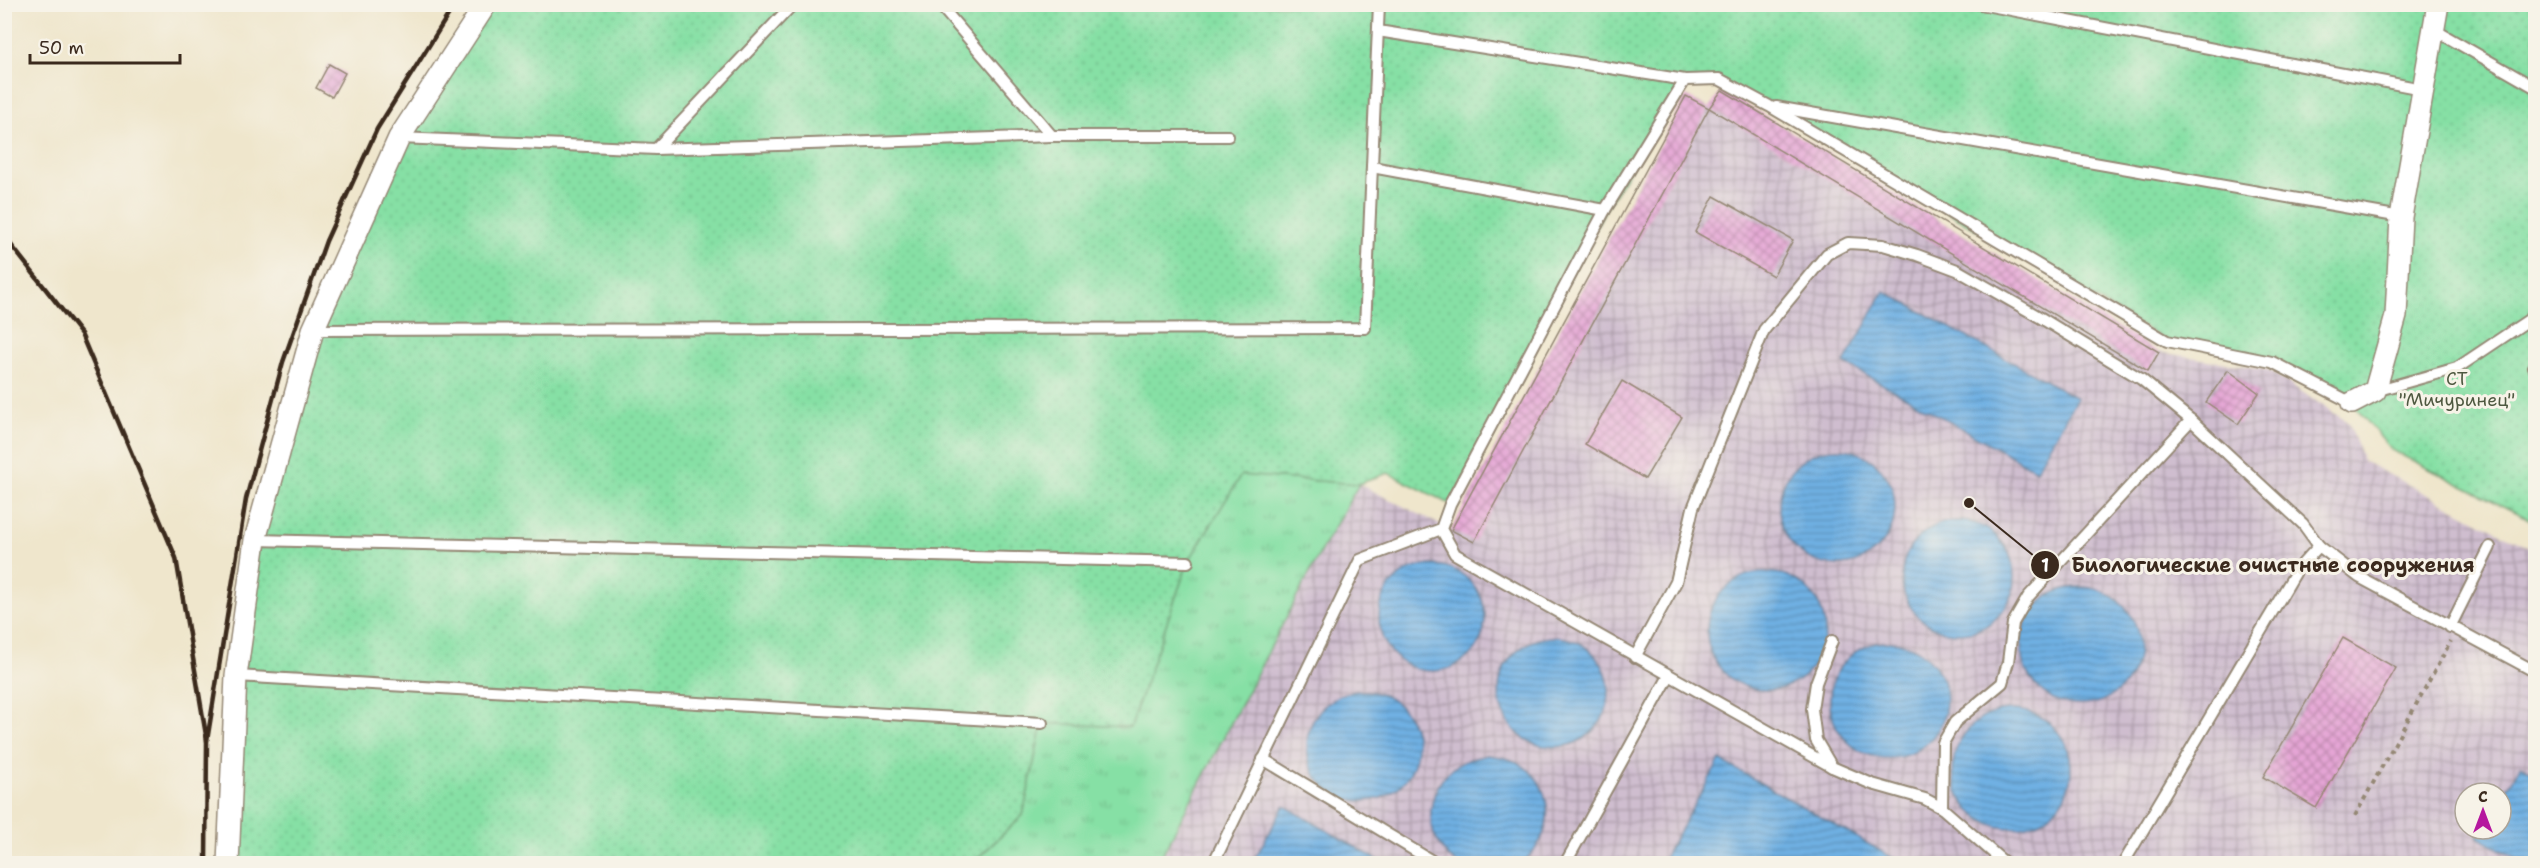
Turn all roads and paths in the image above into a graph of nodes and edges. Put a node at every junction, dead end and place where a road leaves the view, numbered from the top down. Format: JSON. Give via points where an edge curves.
{"nodes":[{"id":1,"x":486,"y":4,"type":"edge"},
{"id":2,"x":793,"y":4,"type":"edge"},
{"id":3,"x":939,"y":4,"type":"edge"},
{"id":4,"x":1379,"y":4,"type":"edge"},
{"id":5,"x":1980,"y":4,"type":"edge"},
{"id":6,"x":2438,"y":4,"type":"edge"},
{"id":7,"x":2433,"y":29,"type":"junction"},
{"id":8,"x":1377,"y":32,"type":"junction"},
{"id":9,"x":1685,"y":80,"type":"junction"},
{"id":10,"x":2535,"y":88,"type":"edge"},
{"id":11,"x":2422,"y":89,"type":"junction"},
{"id":12,"x":1769,"y":106,"type":"junction"},
{"id":13,"x":1052,"y":136,"type":"junction"},
{"id":14,"x":1228,"y":136,"type":"dead end"},
{"id":15,"x":399,"y":138,"type":"junction"},
{"id":16,"x":656,"y":149,"type":"junction"},
{"id":17,"x":1372,"y":167,"type":"junction"},
{"id":18,"x":1605,"y":210,"type":"junction"},
{"id":19,"x":2400,"y":217,"type":"junction"},
{"id":20,"x":2535,"y":315,"type":"edge"},
{"id":21,"x":313,"y":330,"type":"junction"},
{"id":22,"x":2375,"y":392,"type":"junction"},
{"id":23,"x":2352,"y":404,"type":"joint"},
{"id":24,"x":2191,"y":420,"type":"junction"},
{"id":25,"x":1441,"y":529,"type":"junction"},
{"id":26,"x":255,"y":540,"type":"junction"},
{"id":27,"x":2319,"y":546,"type":"junction"},
{"id":28,"x":2490,"y":547,"type":"dead end"},
{"id":29,"x":1188,"y":562,"type":"dead end"},
{"id":30,"x":2454,"y":629,"type":"junction"},
{"id":31,"x":1832,"y":640,"type":"dead end"},
{"id":32,"x":1635,"y":657,"type":"junction"},
{"id":33,"x":2535,"y":672,"type":"edge"},
{"id":34,"x":1669,"y":675,"type":"junction"},
{"id":35,"x":236,"y":676,"type":"junction"},
{"id":36,"x":1042,"y":723,"type":"dead end"},
{"id":37,"x":1263,"y":759,"type":"junction"},
{"id":38,"x":1832,"y":767,"type":"junction"},
{"id":39,"x":1942,"y":808,"type":"junction"},
{"id":40,"x":2355,"y":816,"type":"dead end"},
{"id":41,"x":228,"y":864,"type":"edge"},
{"id":42,"x":1213,"y":864,"type":"edge"},
{"id":43,"x":1437,"y":864,"type":"edge"},
{"id":44,"x":1565,"y":864,"type":"edge"},
{"id":45,"x":2006,"y":864,"type":"edge"},
{"id":46,"x":2123,"y":864,"type":"edge"}],
"edges":[{"from":1,"to":15,"type":"street"},
{"from":2,"to":16,"type":"lane"},
{"from":3,"to":13,"type":"lane"},
{"from":4,"to":8,"type":"lane"},
{"from":5,"to":11,"type":"lane"},
{"from":6,"to":7,"type":"street"},
{"from":7,"to":10,"type":"lane"},
{"from":7,"to":11,"type":"street"},
{"from":8,"to":9,"type":"lane"},
{"from":8,"to":17,"type":"lane"},
{"from":9,"to":12,"type":"lane","via":[[1719,79]]},
{"from":9,"to":18,"type":"lane"},
{"from":11,"to":19,"type":"street"},
{"from":12,"to":19,"type":"lane"},
{"from":12,"to":23,"type":"lane","via":[[2167,341],[2272,362]]},
{"from":13,"to":14,"type":"lane"},
{"from":13,"to":16,"type":"lane"},
{"from":15,"to":16,"type":"lane"},
{"from":15,"to":21,"type":"street"},
{"from":17,"to":18,"type":"lane"},
{"from":17,"to":21,"type":"lane","via":[[1365,328]]},
{"from":18,"to":25,"type":"lane"},
{"from":19,"to":22,"type":"street","via":[[2396,316]]},
{"from":20,"to":22,"type":"lane","via":[[2457,368]]},
{"from":21,"to":26,"type":"street"},
{"from":22,"to":23,"type":"street"},
{"from":24,"to":27,"type":"lane","via":[[2303,524]]},
{"from":24,"to":32,"type":"lane","via":[[2141,379],[1958,270],[1883,245],[1848,243],[1827,254],[1764,330],[1693,508],[1676,582]]},
{"from":24,"to":39,"type":"lane","via":[[2028,597],[2013,623],[2002,683],[1955,722],[1943,743]]},
{"from":25,"to":32,"type":"lane","via":[[1455,554]]},
{"from":25,"to":37,"type":"lane","via":[[1360,560]]},
{"from":26,"to":29,"type":"lane"},
{"from":26,"to":35,"type":"street"},
{"from":27,"to":30,"type":"lane","via":[[2359,577]]},
{"from":27,"to":46,"type":"lane","via":[[2297,570]]},
{"from":28,"to":30,"type":"lane"},
{"from":30,"to":33,"type":"lane"},
{"from":30,"to":40,"type":"path"},
{"from":31,"to":38,"type":"lane","via":[[1816,682],[1812,709],[1816,740]]},
{"from":32,"to":34,"type":"lane"},
{"from":34,"to":38,"type":"lane"},
{"from":34,"to":44,"type":"lane"},
{"from":35,"to":36,"type":"lane"},
{"from":35,"to":41,"type":"street"},
{"from":37,"to":42,"type":"lane"},
{"from":37,"to":43,"type":"lane"},
{"from":38,"to":39,"type":"lane"},
{"from":39,"to":45,"type":"lane"}]}
